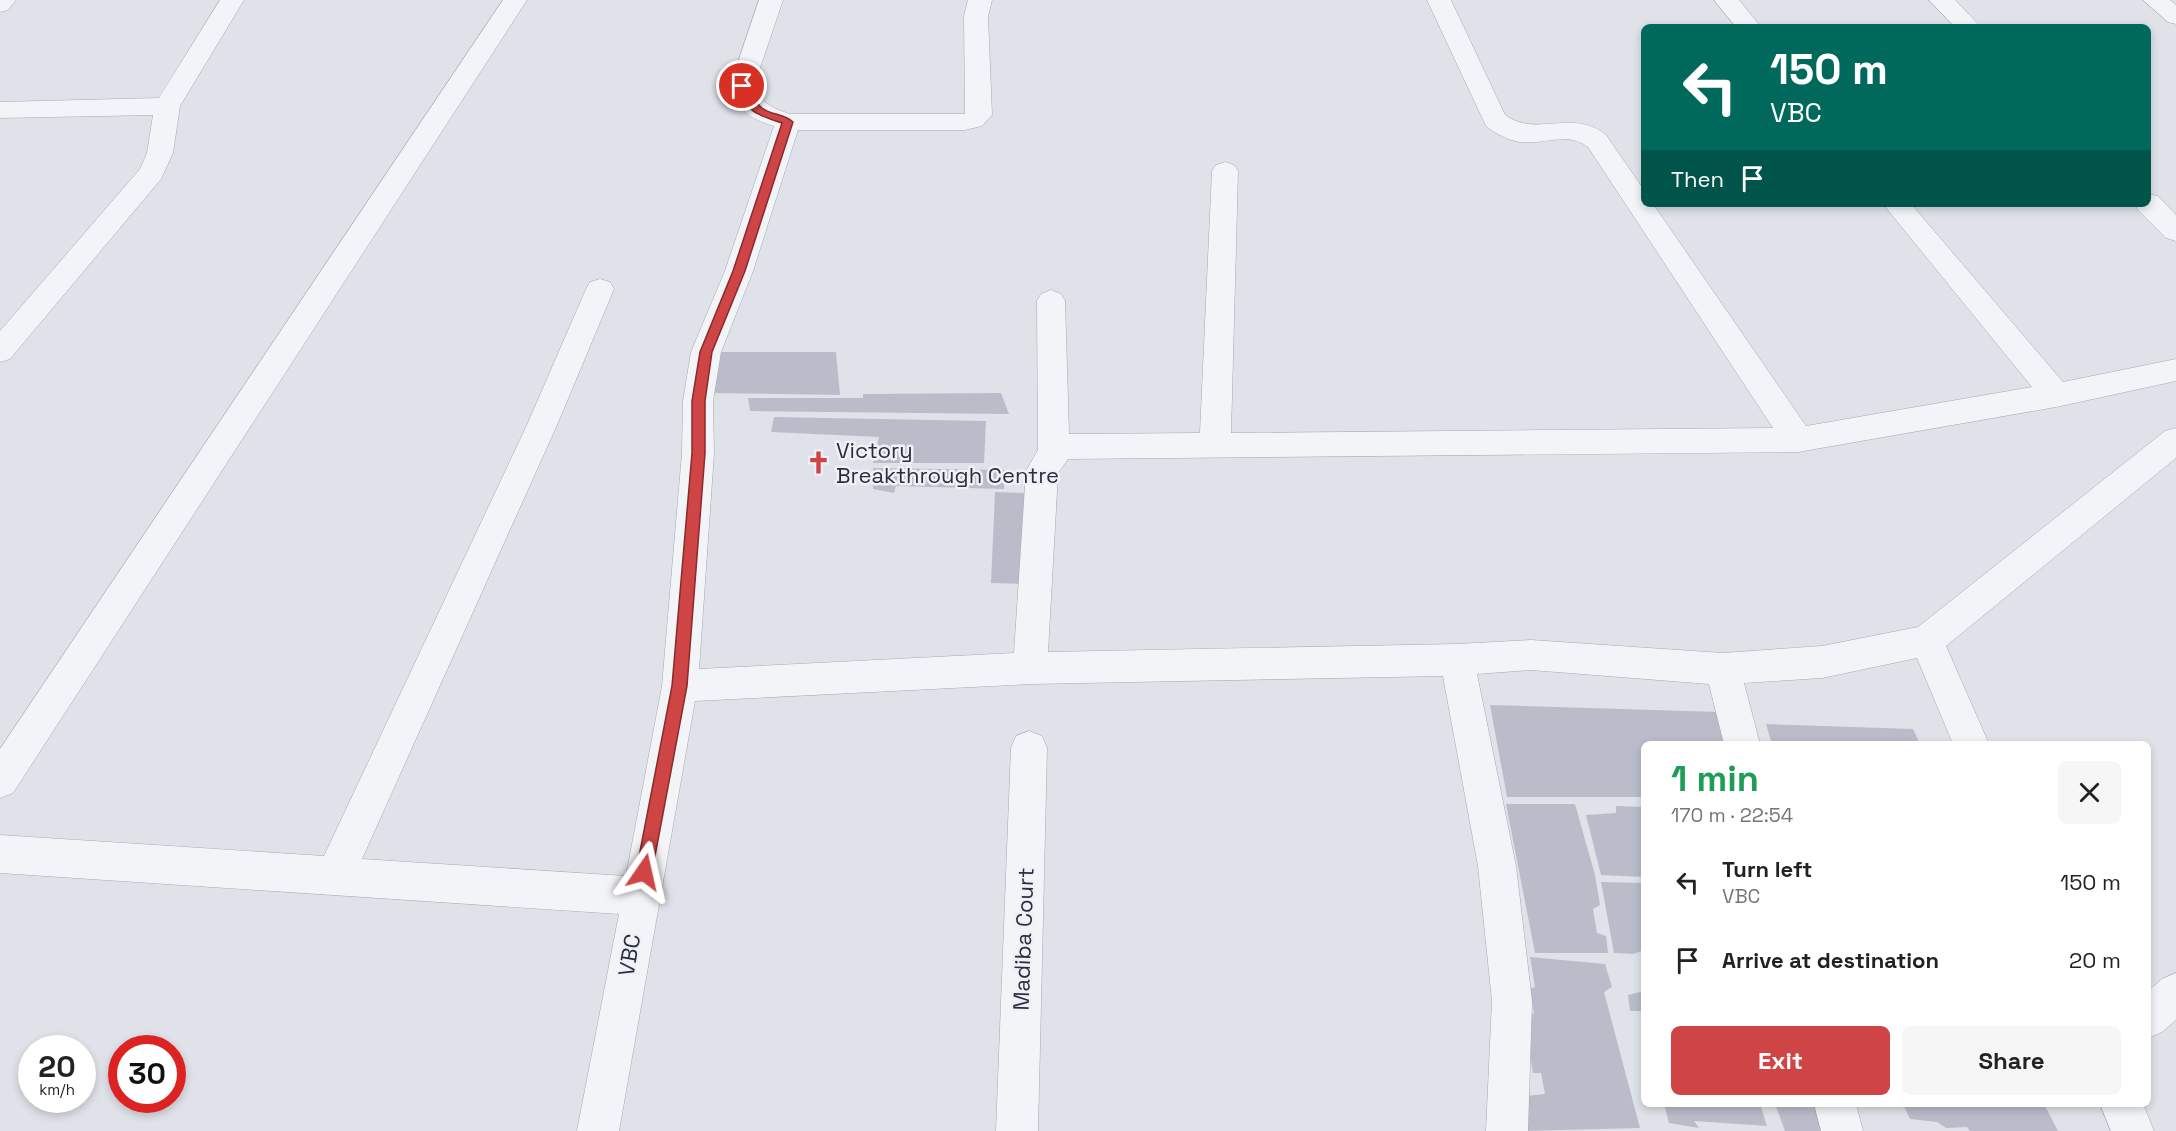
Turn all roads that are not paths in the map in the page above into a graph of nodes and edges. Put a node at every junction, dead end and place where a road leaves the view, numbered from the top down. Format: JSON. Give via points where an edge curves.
{"nodes":[{"id":1,"x":4,"y":0,"type":"edge"},
{"id":2,"x":232,"y":0,"type":"edge"},
{"id":3,"x":515,"y":0,"type":"edge"},
{"id":4,"x":771,"y":0,"type":"edge"},
{"id":5,"x":980,"y":0,"type":"edge"},
{"id":6,"x":1439,"y":0,"type":"edge"},
{"id":7,"x":1726,"y":0,"type":"edge"},
{"id":8,"x":1941,"y":0,"type":"edge"},
{"id":9,"x":2155,"y":0,"type":"edge"},
{"id":10,"x":0,"y":5,"type":"edge"},
{"id":11,"x":2176,"y":17,"type":"edge"},
{"id":12,"x":1746,"y":24,"type":"edge"},
{"id":13,"x":1966,"y":24,"type":"edge"},
{"id":14,"x":167,"y":106,"type":"junction"},
{"id":15,"x":0,"y":110,"type":"edge"},
{"id":16,"x":788,"y":122,"type":"junction"},
{"id":17,"x":1225,"y":171,"type":"dead end"},
{"id":18,"x":1641,"y":206,"type":"edge"},
{"id":19,"x":2151,"y":206,"type":"edge"},
{"id":20,"x":1641,"y":207,"type":"edge"},
{"id":21,"x":1899,"y":207,"type":"edge"},
{"id":22,"x":2176,"y":231,"type":"edge"},
{"id":23,"x":600,"y":289,"type":"dead end"},
{"id":24,"x":1051,"y":301,"type":"dead end"},
{"id":25,"x":0,"y":351,"type":"edge"},
{"id":26,"x":2176,"y":370,"type":"edge"},
{"id":27,"x":2056,"y":395,"type":"junction"},
{"id":28,"x":1798,"y":440,"type":"junction"},
{"id":29,"x":2176,"y":440,"type":"edge"},
{"id":30,"x":1215,"y":446,"type":"junction"},
{"id":31,"x":1054,"y":452,"type":"junction"},
{"id":32,"x":1928,"y":640,"type":"junction"},
{"id":33,"x":1456,"y":660,"type":"junction"},
{"id":34,"x":1032,"y":668,"type":"junction"},
{"id":35,"x":1723,"y":669,"type":"junction"},
{"id":36,"x":680,"y":686,"type":"junction"},
{"id":37,"x":1741,"y":741,"type":"edge"},
{"id":38,"x":1970,"y":741,"type":"edge"},
{"id":39,"x":1029,"y":748,"type":"dead end"},
{"id":40,"x":0,"y":781,"type":"edge"},
{"id":41,"x":0,"y":854,"type":"edge"},
{"id":42,"x":335,"y":876,"type":"junction"},
{"id":43,"x":639,"y":896,"type":"junction"},
{"id":44,"x":2176,"y":993,"type":"edge"},
{"id":45,"x":2151,"y":1015,"type":"edge"},
{"id":46,"x":1836,"y":1107,"type":"edge"},
{"id":47,"x":2122,"y":1107,"type":"edge"},
{"id":48,"x":598,"y":1131,"type":"edge"},
{"id":49,"x":1017,"y":1131,"type":"edge"},
{"id":50,"x":1507,"y":1131,"type":"edge"},
{"id":51,"x":1842,"y":1131,"type":"edge"},
{"id":52,"x":2133,"y":1131,"type":"edge"}],
"edges":[{"from":1,"to":10,"type":"street"},
{"from":2,"to":14,"type":"street"},
{"from":3,"to":40,"type":"street"},
{"from":4,"to":16,"type":"street","via":[[742,86],[748,100],[761,112]]},
{"from":5,"to":16,"type":"street","via":[[976,16],[979,115],[973,120]]},
{"from":6,"to":18,"type":"street","via":[[1495,120],[1520,133],[1580,130],[1592,135]]},
{"from":7,"to":12,"type":"street"},
{"from":8,"to":13,"type":"street"},
{"from":9,"to":11,"type":"street"},
{"from":14,"to":15,"type":"street"},
{"from":14,"to":25,"type":"street","via":[[160,153],[152,173]]},
{"from":16,"to":36,"type":"street","name":"VBC","via":[[739,271],[706,352],[698,401],[698,453]]},
{"from":17,"to":30,"type":"street"},
{"from":19,"to":22,"type":"street"},
{"from":20,"to":28,"type":"street"},
{"from":21,"to":27,"type":"street"},
{"from":23,"to":42,"type":"street","via":[[542,425]]},
{"from":24,"to":31,"type":"street"},
{"from":26,"to":27,"type":"street"},
{"from":27,"to":28,"type":"street"},
{"from":28,"to":30,"type":"street"},
{"from":29,"to":32,"type":"street"},
{"from":30,"to":31,"type":"street","via":[[1065,447]]},
{"from":31,"to":34,"type":"street","via":[[1042,471],[1030,643]]},
{"from":32,"to":35,"type":"street","via":[[1822,662]]},
{"from":32,"to":38,"type":"street"},
{"from":33,"to":34,"type":"street"},
{"from":33,"to":35,"type":"street","via":[[1531,655]]},
{"from":33,"to":50,"type":"street","via":[[1497,866],[1512,1001]]},
{"from":34,"to":36,"type":"street"},
{"from":35,"to":37,"type":"street"},
{"from":36,"to":43,"type":"street","name":"VBC"},
{"from":39,"to":49,"type":"street","name":"Madiba Court"},
{"from":41,"to":42,"type":"street"},
{"from":42,"to":43,"type":"street"},
{"from":43,"to":48,"type":"street","name":"VBC"},
{"from":44,"to":45,"type":"street"},
{"from":46,"to":51,"type":"street"},
{"from":47,"to":52,"type":"street"}]}
